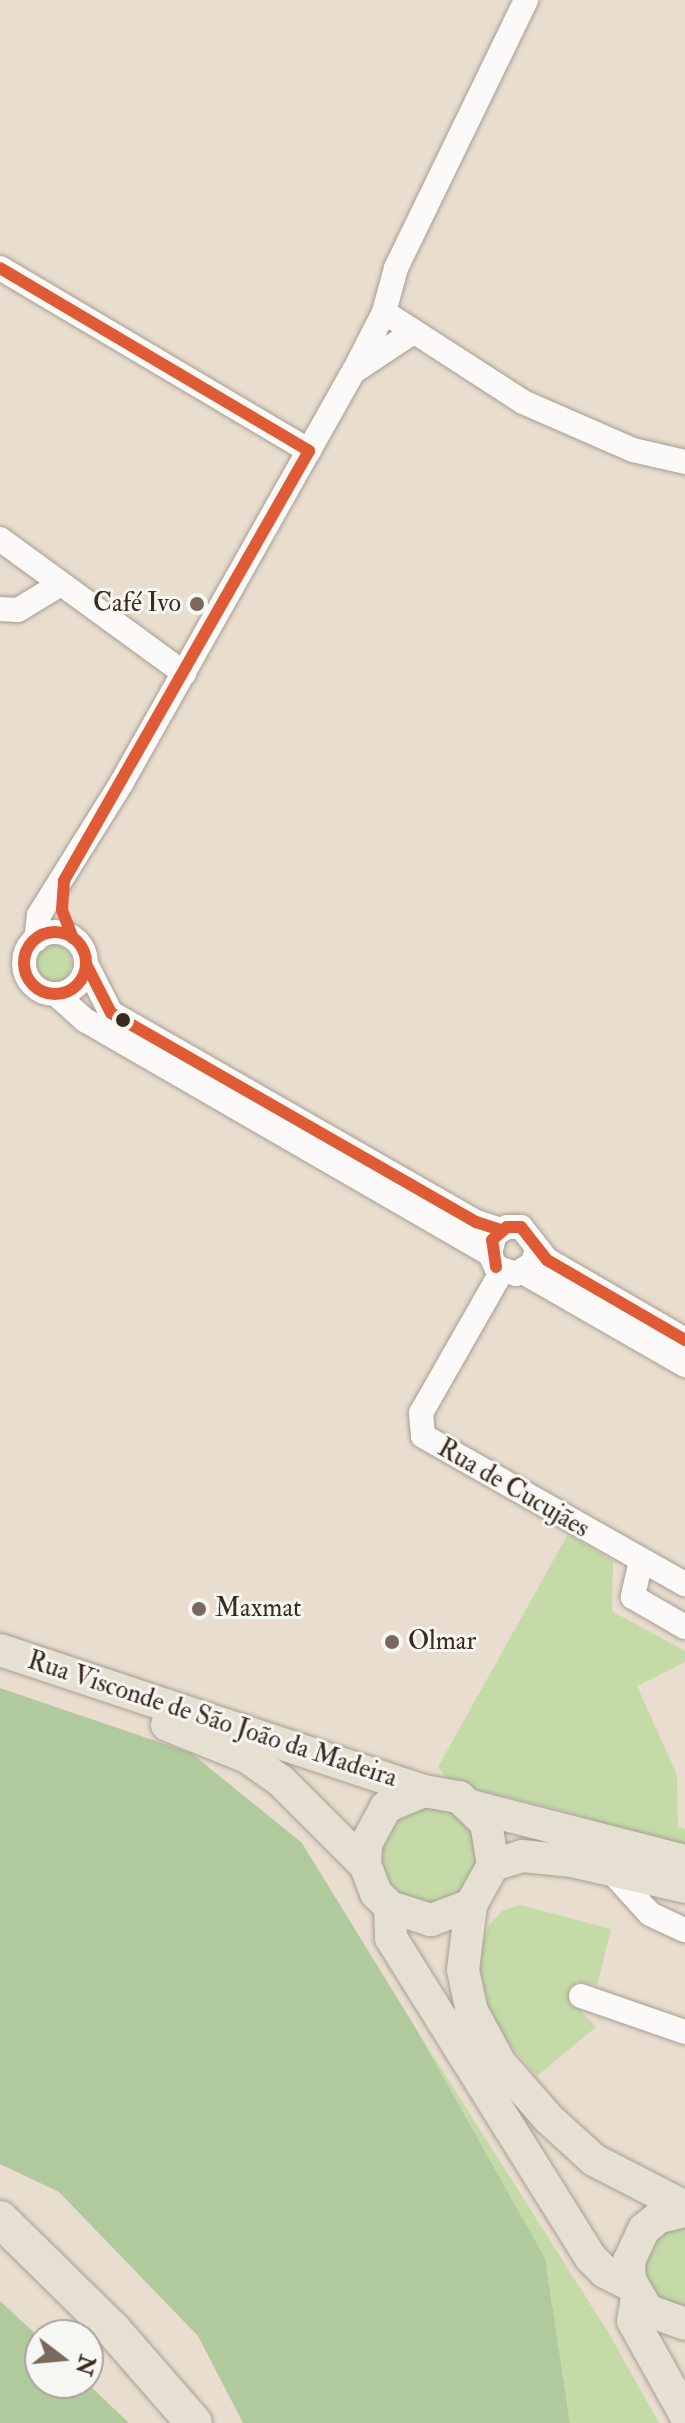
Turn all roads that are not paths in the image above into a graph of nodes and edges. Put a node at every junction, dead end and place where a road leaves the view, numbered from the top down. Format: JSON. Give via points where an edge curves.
{"nodes":[{"id":1,"x":526,"y":0,"type":"edge"},
{"id":2,"x":0,"y":268,"type":"edge"},
{"id":3,"x":384,"y":312,"type":"junction"},
{"id":4,"x":413,"y":332,"type":"junction"},
{"id":5,"x":354,"y":371,"type":"junction"},
{"id":6,"x":309,"y":451,"type":"junction"},
{"id":7,"x":685,"y":462,"type":"edge"},
{"id":8,"x":0,"y":539,"type":"edge"},
{"id":9,"x":61,"y":584,"type":"junction"},
{"id":10,"x":0,"y":609,"type":"edge"},
{"id":11,"x":184,"y":673,"type":"junction"},
{"id":12,"x":64,"y":881,"type":"junction"},
{"id":13,"x":73,"y":938,"type":"junction"},
{"id":14,"x":36,"y":940,"type":"junction"},
{"id":15,"x":86,"y":964,"type":"junction"},
{"id":16,"x":0,"y":965,"type":"edge"},
{"id":17,"x":24,"y":970,"type":"junction"},
{"id":18,"x":57,"y":995,"type":"junction"},
{"id":19,"x":501,"y":1230,"type":"junction"},
{"id":20,"x":537,"y":1249,"type":"junction"},
{"id":21,"x":505,"y":1266,"type":"junction"},
{"id":22,"x":685,"y":1340,"type":"edge"},
{"id":23,"x":685,"y":1365,"type":"edge"},
{"id":24,"x":641,"y":1561,"type":"junction"},
{"id":25,"x":685,"y":1584,"type":"edge"},
{"id":26,"x":685,"y":1627,"type":"edge"},
{"id":27,"x":0,"y":1650,"type":"edge"},
{"id":28,"x":0,"y":1671,"type":"edge"},
{"id":29,"x":424,"y":1791,"type":"junction"},
{"id":30,"x":471,"y":1806,"type":"junction"},
{"id":31,"x":685,"y":1861,"type":"edge"},
{"id":32,"x":365,"y":1865,"type":"junction"},
{"id":33,"x":493,"y":1865,"type":"junction"},
{"id":34,"x":610,"y":1870,"type":"junction"},
{"id":35,"x":685,"y":1887,"type":"edge"},
{"id":36,"x":471,"y":1905,"type":"junction"},
{"id":37,"x":390,"y":1907,"type":"junction"},
{"id":38,"x":685,"y":1930,"type":"edge"},
{"id":39,"x":581,"y":1996,"type":"dead end"},
{"id":40,"x":685,"y":2032,"type":"edge"},
{"id":41,"x":685,"y":2209,"type":"edge"},
{"id":42,"x":0,"y":2219,"type":"edge"},
{"id":43,"x":0,"y":2235,"type":"edge"},
{"id":44,"x":635,"y":2291,"type":"junction"},
{"id":45,"x":685,"y":2324,"type":"edge"},
{"id":46,"x":685,"y":2414,"type":"edge"},
{"id":47,"x":178,"y":2423,"type":"edge"},
{"id":48,"x":194,"y":2423,"type":"edge"}],
"edges":[{"from":1,"to":3,"type":"street","via":[[396,268]]},
{"from":2,"to":6,"type":"street"},
{"from":3,"to":4,"type":"street"},
{"from":3,"to":5,"type":"street"},
{"from":4,"to":5,"type":"street"},
{"from":4,"to":7,"type":"street","via":[[545,413],[633,450]]},
{"from":5,"to":6,"type":"street"},
{"from":6,"to":11,"type":"street"},
{"from":8,"to":9,"type":"street"},
{"from":9,"to":10,"type":"street","via":[[18,610]]},
{"from":9,"to":11,"type":"street"},
{"from":11,"to":12,"type":"street"},
{"from":12,"to":13,"type":"street","via":[[62,910]]},
{"from":12,"to":14,"type":"street","via":[[39,915]]},
{"from":13,"to":14,"type":"street","via":[[53,932]]},
{"from":13,"to":15,"type":"street"},
{"from":14,"to":17,"type":"street","via":[[25,954]]},
{"from":15,"to":18,"type":"street","via":[[80,982]]},
{"from":15,"to":19,"type":"street","via":[[111,1013],[476,1222]]},
{"from":16,"to":17,"type":"street"},
{"from":17,"to":18,"type":"street","via":[[35,987]]},
{"from":18,"to":21,"type":"street","via":[[85,1020]]},
{"from":19,"to":20,"type":"street","via":[[521,1227]]},
{"from":19,"to":21,"type":"street","name":"Rua de Cucujães","via":[[492,1240]]},
{"from":20,"to":21,"type":"street","name":"Rua de Cucujães","via":[[533,1263]]},
{"from":20,"to":22,"type":"street","via":[[559,1268]]},
{"from":21,"to":23,"type":"street"},
{"from":21,"to":24,"type":"street","name":"Rua de Cucujães","via":[[421,1413],[423,1436]]},
{"from":24,"to":25,"type":"street","name":"Rua de Cucujães"},
{"from":24,"to":26,"type":"street","via":[[633,1597]]},
{"from":27,"to":29,"type":"main road","name":"Rua Visconde de São João da Madeira"},
{"from":28,"to":32,"type":"main road","name":"Rua Visconde de São João da Madeira","via":[[196,1734],[247,1757],[281,1781]]},
{"from":29,"to":30,"type":"main road","name":"Rua Visconde de São João da Madeira","via":[[445,1792]]},
{"from":29,"to":32,"type":"main road","name":"Rua Visconde de São João da Madeira","via":[[386,1807],[366,1844]]},
{"from":30,"to":31,"type":"main road","name":"Rua Visconde de São João da Madeira"},
{"from":30,"to":33,"type":"main road","via":[[486,1823]]},
{"from":32,"to":37,"type":"main road","name":"Rua Visconde de São João da Madeira","via":[[376,1893]]},
{"from":33,"to":34,"type":"main road","via":[[522,1856]]},
{"from":33,"to":36,"type":"main road"},
{"from":34,"to":35,"type":"main road"},
{"from":34,"to":38,"type":"street","via":[[650,1914]]},
{"from":36,"to":37,"type":"main road","via":[[431,1920]]},
{"from":36,"to":41,"type":"main road","via":[[463,1950],[466,1983],[482,2036],[500,2063],[594,2160]]},
{"from":37,"to":44,"type":"main road","name":"Rua Visconde de São João da Madeira","via":[[391,1938],[591,2258]]},
{"from":39,"to":40,"type":"street"},
{"from":41,"to":44,"type":"main road","via":[[659,2217],[644,2229],[629,2261]]},
{"from":42,"to":48,"type":"highway","via":[[113,2330]]},
{"from":43,"to":47,"type":"highway","via":[[114,2348]]},
{"from":44,"to":45,"type":"main road","name":"Rua Visconde de São João da Madeira","via":[[661,2319]]},
{"from":44,"to":46,"type":"main road","via":[[633,2321]]}]}
